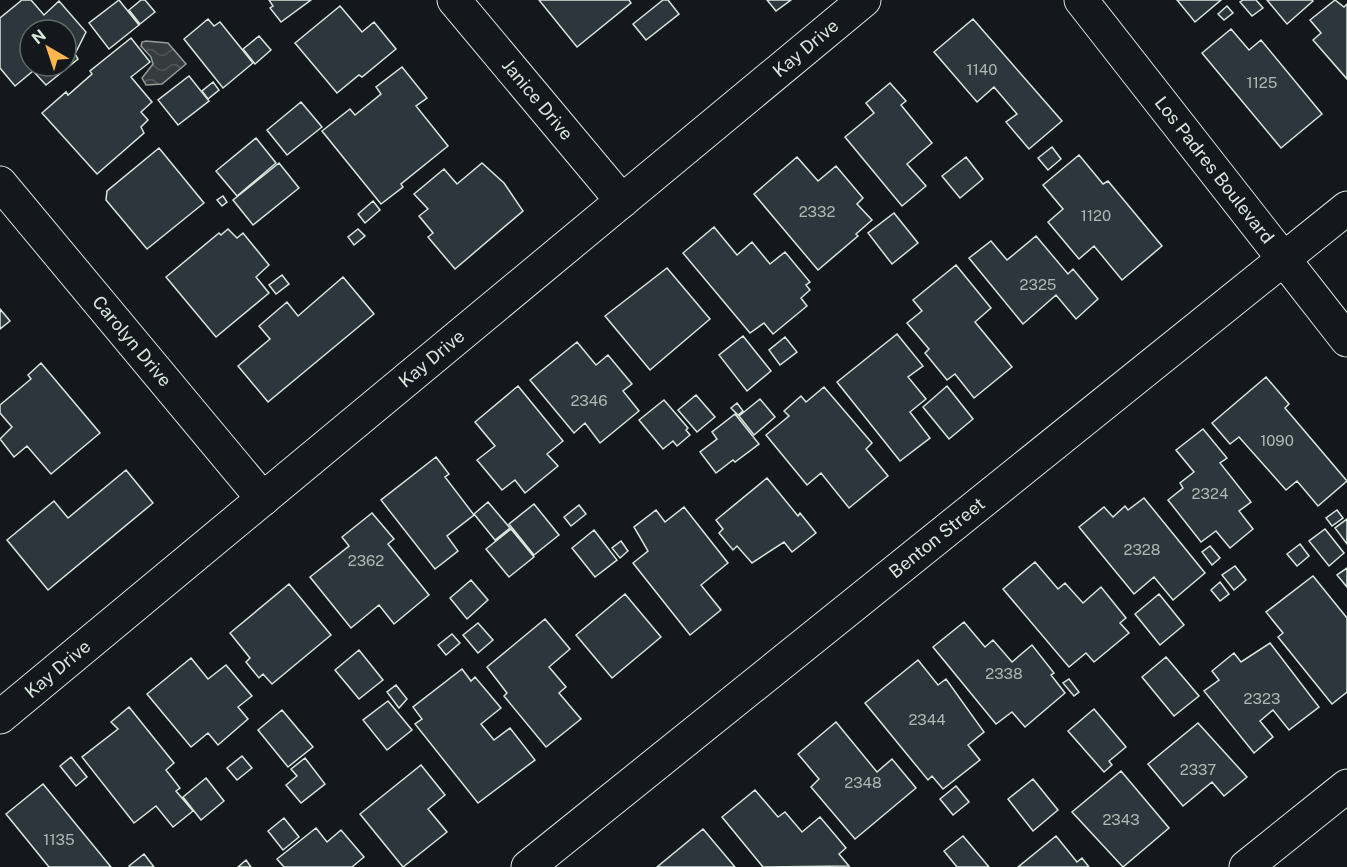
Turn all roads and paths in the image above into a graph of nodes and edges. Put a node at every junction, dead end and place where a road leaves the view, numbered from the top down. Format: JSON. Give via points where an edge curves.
{"nodes":[{"id":1,"x":454,"y":0,"type":"edge"},
{"id":2,"x":864,"y":0,"type":"edge"},
{"id":3,"x":1081,"y":0,"type":"edge"},
{"id":4,"x":0,"y":183,"type":"edge"},
{"id":5,"x":622,"y":201,"type":"junction"},
{"id":6,"x":1347,"y":208,"type":"edge"},
{"id":7,"x":1283,"y":260,"type":"junction"},
{"id":8,"x":1347,"y":340,"type":"edge"},
{"id":9,"x":262,"y":499,"type":"junction"},
{"id":10,"x":0,"y":717,"type":"edge"},
{"id":11,"x":1347,"y":786,"type":"edge"},
{"id":12,"x":528,"y":867,"type":"edge"},
{"id":13,"x":1246,"y":867,"type":"edge"}],
"edges":[{"from":1,"to":5,"type":"street","name":"Janice Drive"},
{"from":2,"to":5,"type":"street","name":"Kay Drive"},
{"from":3,"to":7,"type":"street","name":"Los Padres Boulevard"},
{"from":4,"to":9,"type":"street","name":"Carolyn Drive"},
{"from":5,"to":9,"type":"street","name":"Kay Drive"},
{"from":6,"to":7,"type":"street","name":"Benton Street"},
{"from":7,"to":8,"type":"street","name":"Los Padres Boulevard"},
{"from":7,"to":12,"type":"street","name":"Benton Street"},
{"from":9,"to":10,"type":"street","name":"Kay Drive"},
{"from":11,"to":13,"type":"street"}]}
